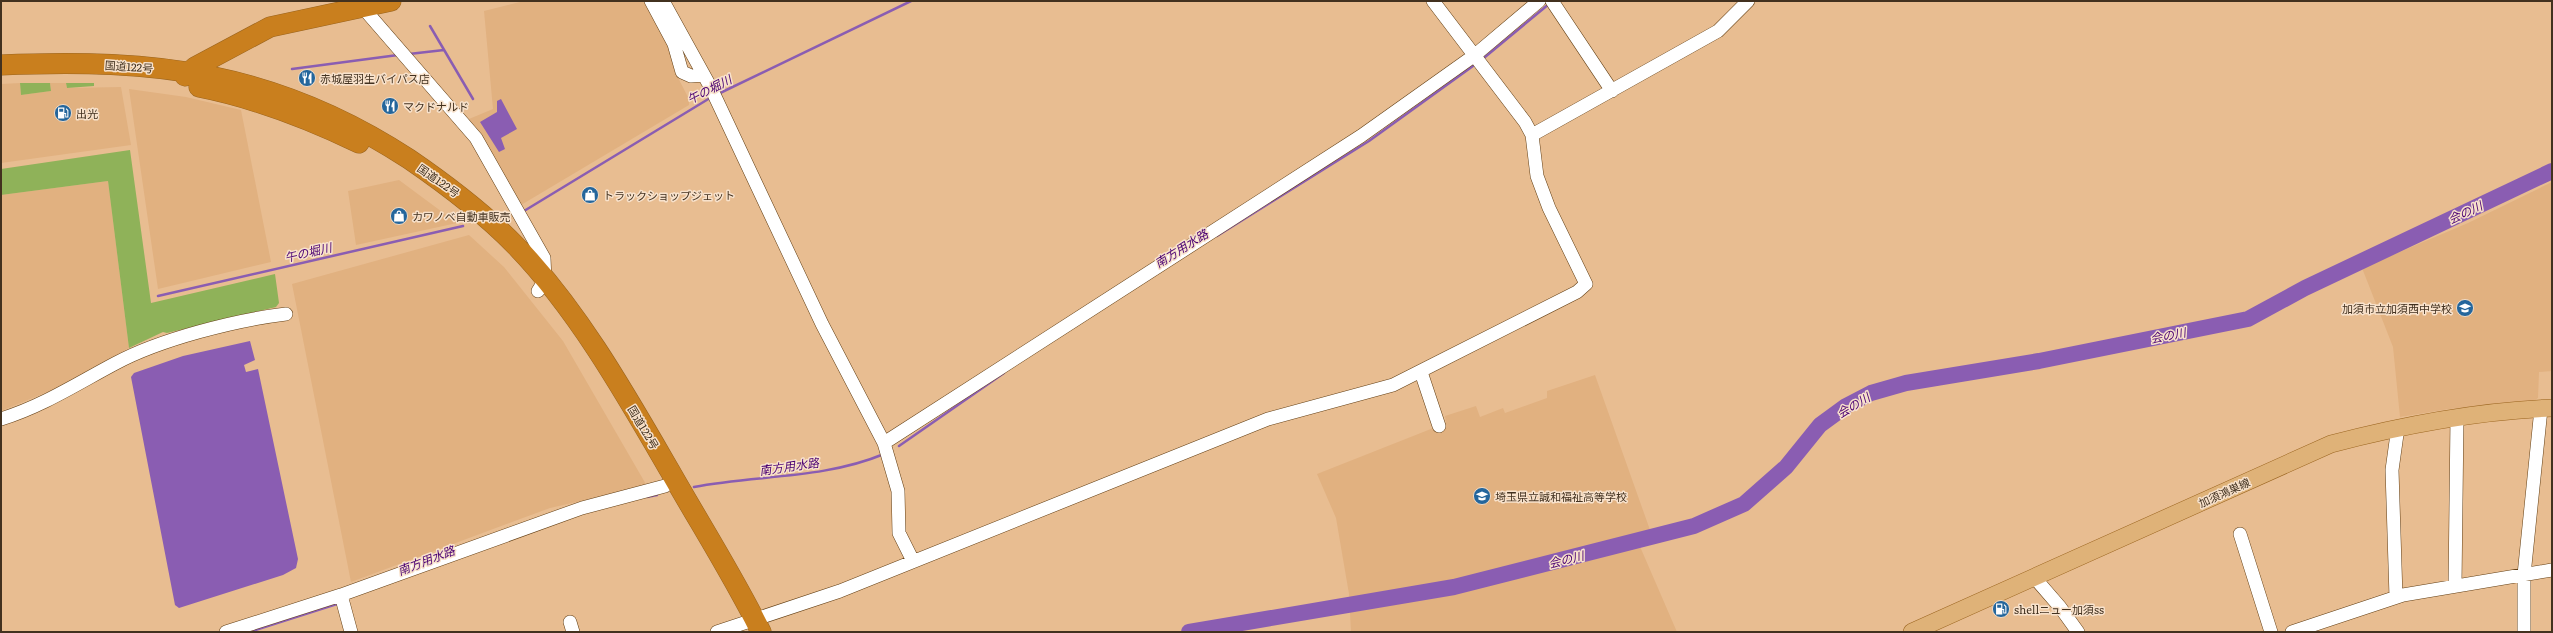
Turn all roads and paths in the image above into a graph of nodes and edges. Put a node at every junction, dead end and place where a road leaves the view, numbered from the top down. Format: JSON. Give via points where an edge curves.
{"nodes":[{"id":1,"x":392,"y":1,"type":"edge"},
{"id":2,"x":651,"y":1,"type":"edge"},
{"id":3,"x":663,"y":1,"type":"edge"},
{"id":4,"x":1433,"y":1,"type":"edge"},
{"id":5,"x":1539,"y":1,"type":"edge"},
{"id":6,"x":1552,"y":1,"type":"edge"},
{"id":7,"x":1748,"y":1,"type":"edge"},
{"id":8,"x":359,"y":4,"type":"edge"},
{"id":9,"x":238,"y":43,"type":"junction"},
{"id":10,"x":1475,"y":55,"type":"junction"},
{"id":11,"x":1,"y":64,"type":"edge"},
{"id":12,"x":1,"y":75,"type":"edge"},
{"id":13,"x":703,"y":75,"type":"junction"},
{"id":14,"x":186,"y":77,"type":"junction"},
{"id":15,"x":239,"y":81,"type":"junction"},
{"id":16,"x":1612,"y":91,"type":"junction"},
{"id":17,"x":1532,"y":135,"type":"junction"},
{"id":18,"x":542,"y":286,"type":"junction"},
{"id":19,"x":286,"y":314,"type":"dead end"},
{"id":20,"x":1422,"y":372,"type":"junction"},
{"id":21,"x":2547,"y":408,"type":"edge"},
{"id":22,"x":2457,"y":418,"type":"junction"},
{"id":23,"x":1,"y":419,"type":"edge"},
{"id":24,"x":1439,"y":426,"type":"dead end"},
{"id":25,"x":2398,"y":427,"type":"junction"},
{"id":26,"x":884,"y":443,"type":"junction"},
{"id":27,"x":665,"y":486,"type":"junction"},
{"id":28,"x":2240,"y":534,"type":"dead end"},
{"id":29,"x":913,"y":561,"type":"junction"},
{"id":30,"x":2552,"y":570,"type":"edge"},
{"id":31,"x":2524,"y":574,"type":"junction"},
{"id":32,"x":2034,"y":577,"type":"junction"},
{"id":33,"x":2455,"y":586,"type":"junction"},
{"id":34,"x":341,"y":595,"type":"junction"},
{"id":35,"x":2396,"y":597,"type":"junction"},
{"id":36,"x":751,"y":627,"type":"edge"},
{"id":37,"x":226,"y":632,"type":"edge"},
{"id":38,"x":351,"y":632,"type":"edge"},
{"id":39,"x":717,"y":632,"type":"edge"},
{"id":40,"x":1912,"y":632,"type":"edge"},
{"id":41,"x":2078,"y":632,"type":"edge"},
{"id":42,"x":2271,"y":632,"type":"edge"},
{"id":43,"x":2292,"y":632,"type":"edge"},
{"id":44,"x":2524,"y":632,"type":"edge"}],
"edges":[{"from":1,"to":8,"type":"highway"},
{"from":2,"to":13,"type":"street","via":[[674,44],[682,72],[691,76]]},
{"from":3,"to":13,"type":"street"},
{"from":4,"to":10,"type":"street"},
{"from":5,"to":10,"type":"street"},
{"from":6,"to":16,"type":"street"},
{"from":7,"to":16,"type":"street","via":[[1718,32]]},
{"from":8,"to":9,"type":"highway","via":[[270,27]]},
{"from":8,"to":18,"type":"street","via":[[476,138],[544,258]]},
{"from":9,"to":14,"type":"highway"},
{"from":9,"to":15,"type":"highway","via":[[231,64]]},
{"from":10,"to":17,"type":"street","via":[[1518,110]]},
{"from":10,"to":26,"type":"street","via":[[1361,136]]},
{"from":11,"to":14,"type":"highway","name":"国道122号","via":[[113,64]]},
{"from":12,"to":14,"type":"highway","name":"国道122号","via":[[110,74]]},
{"from":13,"to":26,"type":"street","via":[[822,324]]},
{"from":14,"to":15,"type":"highway","name":"国道122号"},
{"from":14,"to":18,"type":"highway","name":"国道122号","via":[[267,105],[365,146],[412,174],[446,199]]},
{"from":15,"to":18,"type":"highway","name":"国道122号","via":[[332,114],[375,137],[454,189],[516,246]]},
{"from":16,"to":17,"type":"street"},
{"from":17,"to":20,"type":"street","via":[[1537,176],[1549,208],[1586,284],[1577,292]]},
{"from":18,"to":27,"type":"highway","name":"国道122号"},
{"from":18,"to":36,"type":"highway","name":"国道122号","via":[[578,323],[647,431]]},
{"from":19,"to":23,"type":"street","via":[[201,332],[161,344],[117,363],[47,401]]},
{"from":20,"to":24,"type":"street"},
{"from":20,"to":29,"type":"street","via":[[1393,385],[1268,420]]},
{"from":21,"to":22,"type":"main road","name":"加須鴻巣線"},
{"from":21,"to":31,"type":"street"},
{"from":22,"to":25,"type":"main road","name":"加須鴻巣線"},
{"from":22,"to":33,"type":"street"},
{"from":25,"to":32,"type":"main road","name":"加須鴻巣線","via":[[2331,444]]},
{"from":25,"to":35,"type":"street","via":[[2392,470]]},
{"from":26,"to":29,"type":"street","via":[[898,491],[899,533]]},
{"from":27,"to":34,"type":"street","via":[[582,508]]},
{"from":27,"to":36,"type":"highway","name":"国道122号"},
{"from":28,"to":42,"type":"street"},
{"from":29,"to":36,"type":"street"},
{"from":30,"to":31,"type":"street"},
{"from":31,"to":33,"type":"street"},
{"from":31,"to":44,"type":"street"},
{"from":32,"to":40,"type":"main road","name":"加須鴻巣線"},
{"from":32,"to":41,"type":"street"},
{"from":33,"to":35,"type":"street"},
{"from":34,"to":37,"type":"street"},
{"from":34,"to":38,"type":"street"},
{"from":35,"to":43,"type":"street"},
{"from":36,"to":39,"type":"street"}]}
